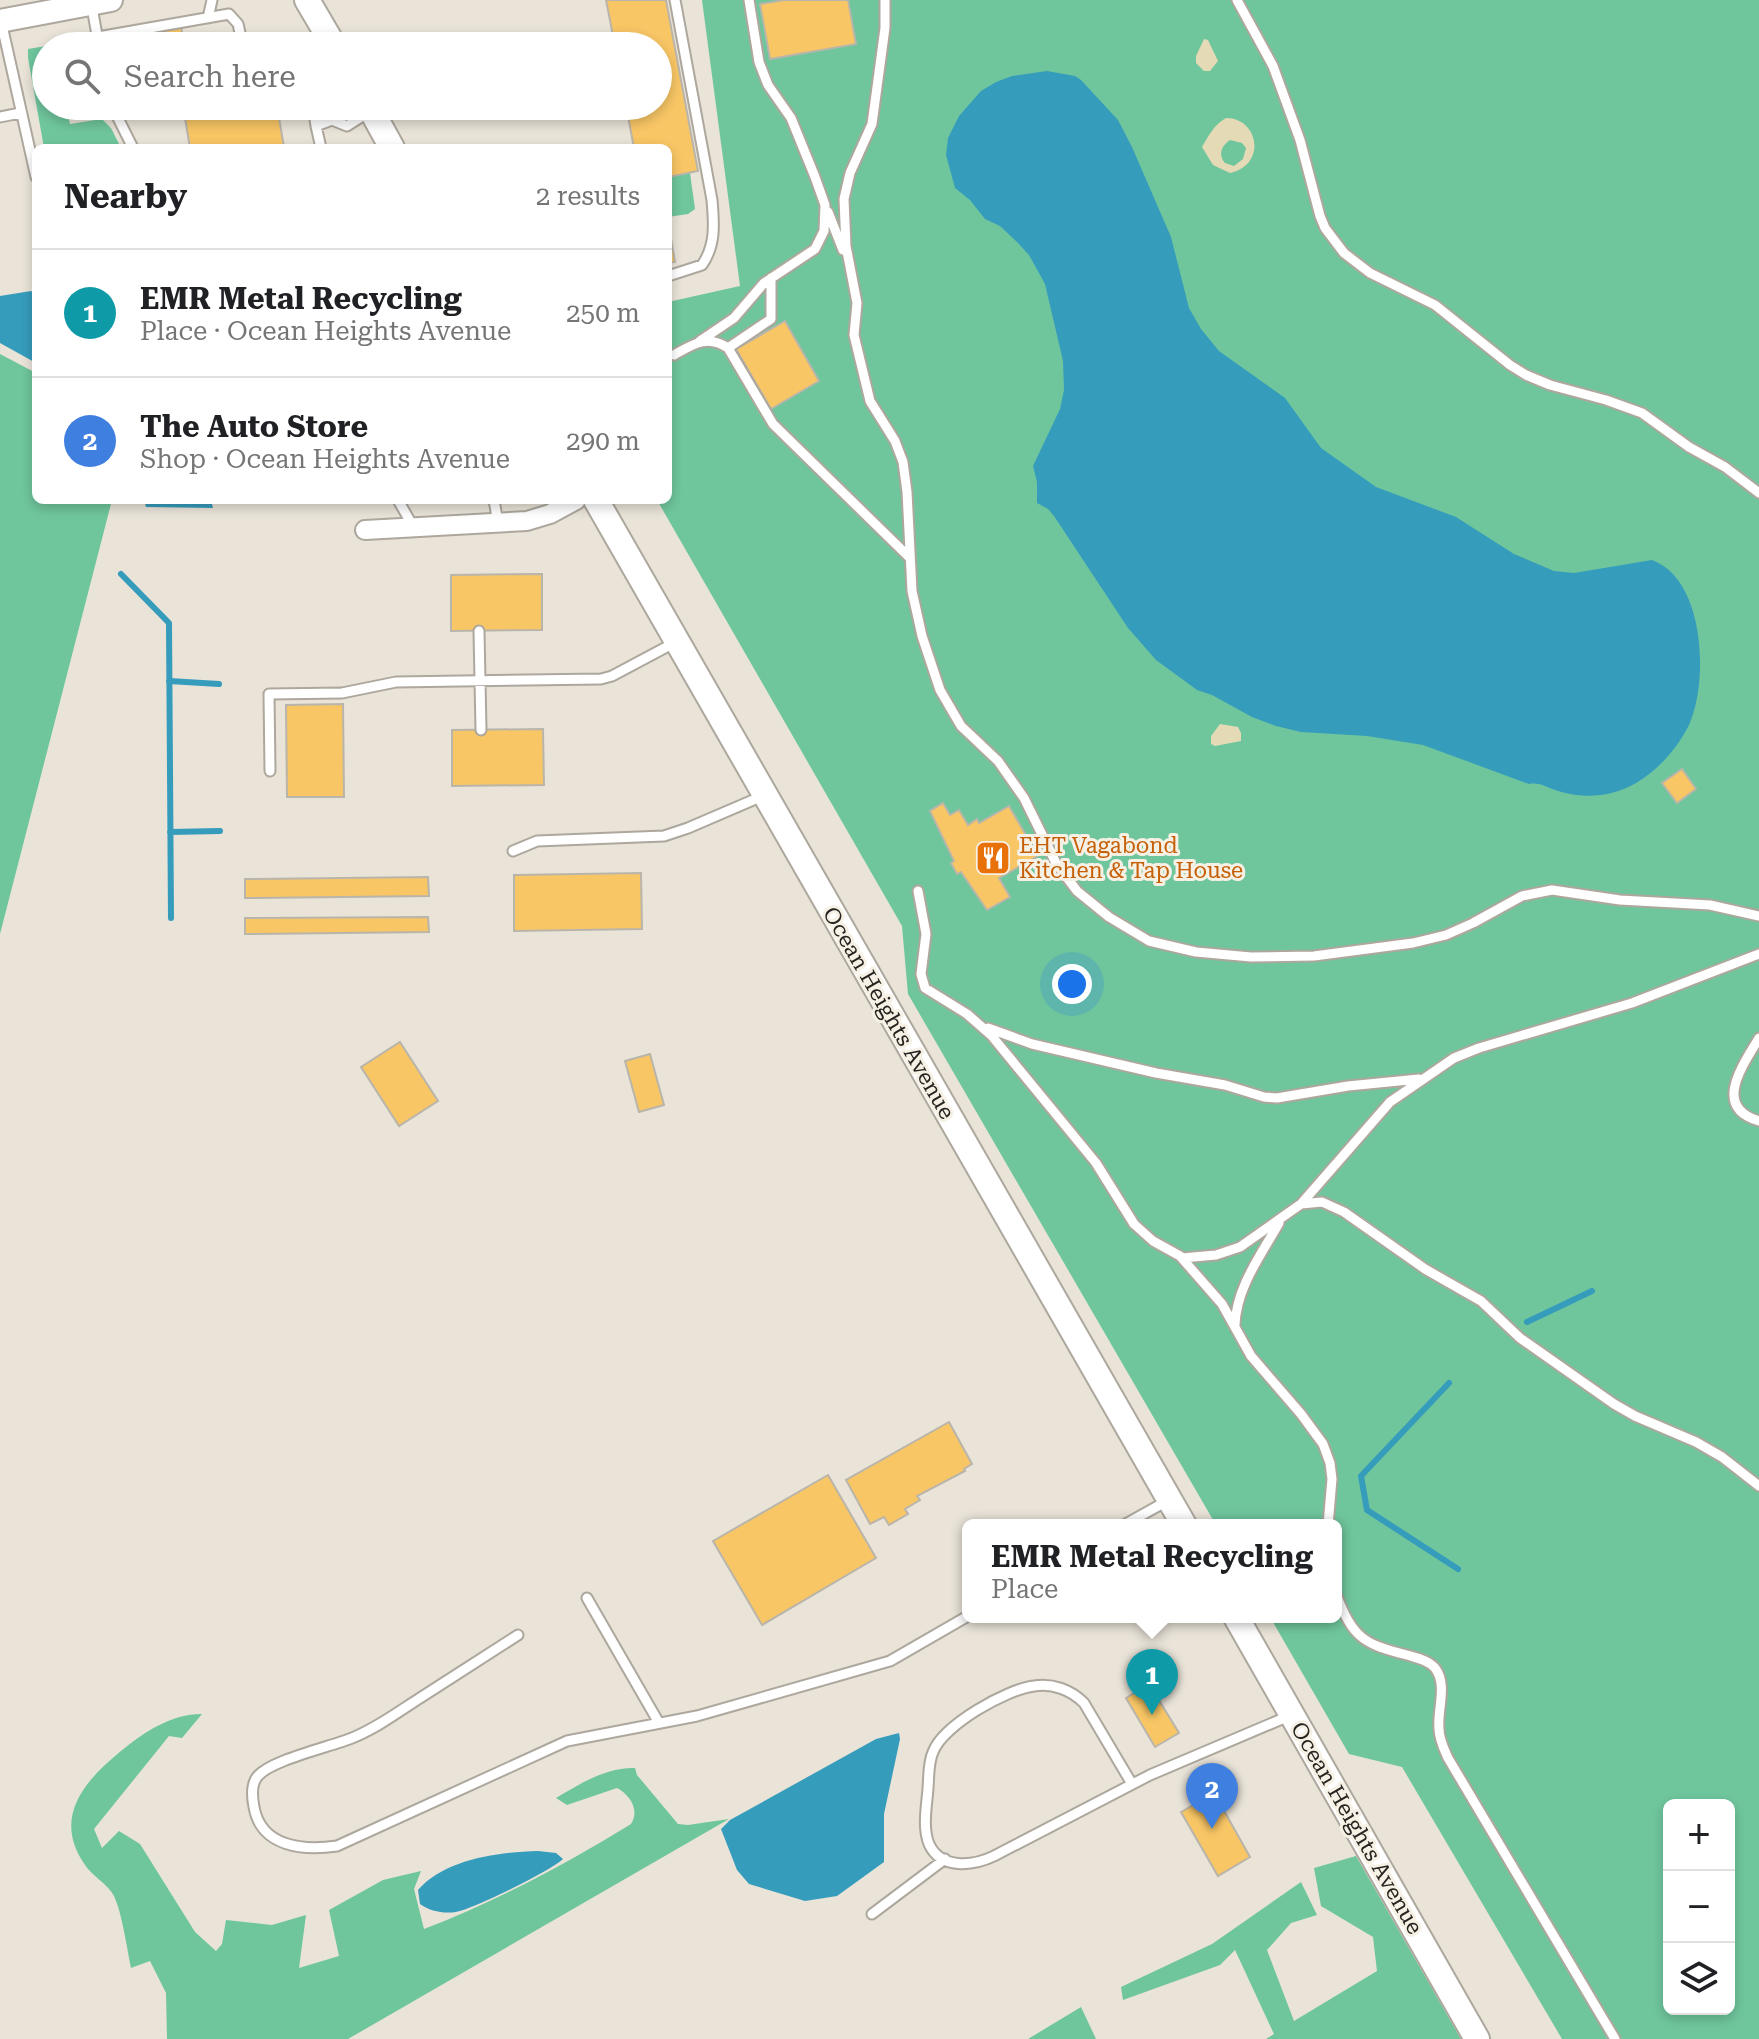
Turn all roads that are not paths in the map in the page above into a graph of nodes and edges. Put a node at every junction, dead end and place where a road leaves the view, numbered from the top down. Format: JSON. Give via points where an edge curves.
{"nodes":[{"id":1,"x":212,"y":0,"type":"edge"},
{"id":2,"x":307,"y":0,"type":"edge"},
{"id":3,"x":675,"y":0,"type":"edge"},
{"id":4,"x":749,"y":0,"type":"edge"},
{"id":5,"x":885,"y":0,"type":"edge"},
{"id":6,"x":1237,"y":0,"type":"edge"},
{"id":7,"x":98,"y":1,"type":"edge"},
{"id":8,"x":208,"y":18,"type":"junction"},
{"id":9,"x":0,"y":21,"type":"edge"},
{"id":10,"x":98,"y":32,"type":"edge"},
{"id":11,"x":144,"y":32,"type":"edge"},
{"id":12,"x":240,"y":32,"type":"edge"},
{"id":13,"x":326,"y":32,"type":"edge"},
{"id":14,"x":20,"y":113,"type":"junction"},
{"id":15,"x":0,"y":117,"type":"edge"},
{"id":16,"x":119,"y":120,"type":"edge"},
{"id":17,"x":315,"y":120,"type":"edge"},
{"id":18,"x":332,"y":120,"type":"joint"},
{"id":19,"x":355,"y":120,"type":"edge"},
{"id":20,"x":377,"y":120,"type":"edge"},
{"id":21,"x":316,"y":126,"type":"junction"},
{"id":22,"x":131,"y":144,"type":"edge"},
{"id":23,"x":320,"y":144,"type":"edge"},
{"id":24,"x":390,"y":144,"type":"edge"},
{"id":25,"x":32,"y":161,"type":"edge"},
{"id":26,"x":825,"y":205,"type":"junction"},
{"id":27,"x":849,"y":265,"type":"junction"},
{"id":28,"x":672,"y":275,"type":"edge"},
{"id":29,"x":771,"y":278,"type":"junction"},
{"id":30,"x":700,"y":341,"type":"junction"},
{"id":31,"x":728,"y":348,"type":"junction"},
{"id":32,"x":674,"y":355,"type":"dead end"},
{"id":33,"x":1759,"y":493,"type":"edge"},
{"id":34,"x":400,"y":504,"type":"edge"},
{"id":35,"x":495,"y":504,"type":"edge"},
{"id":36,"x":569,"y":504,"type":"edge"},
{"id":37,"x":598,"y":504,"type":"edge"},
{"id":38,"x":498,"y":523,"type":"junction"},
{"id":39,"x":414,"y":528,"type":"junction"},
{"id":40,"x":365,"y":530,"type":"dead end"},
{"id":41,"x":910,"y":558,"type":"junction"},
{"id":42,"x":479,"y":631,"type":"dead end"},
{"id":43,"x":677,"y":642,"type":"junction"},
{"id":44,"x":480,"y":681,"type":"junction"},
{"id":45,"x":481,"y":730,"type":"dead end"},
{"id":46,"x":270,"y":771,"type":"dead end"},
{"id":47,"x":765,"y":795,"type":"junction"},
{"id":48,"x":513,"y":851,"type":"dead end"},
{"id":49,"x":918,"y":891,"type":"dead end"},
{"id":50,"x":1759,"y":916,"type":"edge"},
{"id":51,"x":1759,"y":954,"type":"edge"},
{"id":52,"x":981,"y":1025,"type":"junction"},
{"id":53,"x":1759,"y":1038,"type":"edge"},
{"id":54,"x":1421,"y":1079,"type":"junction"},
{"id":55,"x":1759,"y":1121,"type":"edge"},
{"id":56,"x":1301,"y":1204,"type":"junction"},
{"id":57,"x":1283,"y":1216,"type":"junction"},
{"id":58,"x":1182,"y":1258,"type":"junction"},
{"id":59,"x":1235,"y":1329,"type":"junction"},
{"id":60,"x":1759,"y":1486,"type":"edge"},
{"id":61,"x":1169,"y":1499,"type":"junction"},
{"id":62,"x":1134,"y":1519,"type":"edge"},
{"id":63,"x":1181,"y":1519,"type":"edge"},
{"id":64,"x":1329,"y":1519,"type":"edge"},
{"id":65,"x":587,"y":1598,"type":"dead end"},
{"id":66,"x":1342,"y":1609,"type":"edge"},
{"id":67,"x":962,"y":1619,"type":"edge"},
{"id":68,"x":1239,"y":1623,"type":"edge"},
{"id":69,"x":518,"y":1635,"type":"dead end"},
{"id":70,"x":1292,"y":1715,"type":"junction"},
{"id":71,"x":659,"y":1723,"type":"junction"},
{"id":72,"x":1132,"y":1784,"type":"junction"},
{"id":73,"x":945,"y":1859,"type":"junction"},
{"id":74,"x":872,"y":1914,"type":"dead end"},
{"id":75,"x":1477,"y":2039,"type":"edge"},
{"id":76,"x":1615,"y":2039,"type":"edge"}],
"edges":[{"from":1,"to":8,"type":"lane"},
{"from":2,"to":13,"type":"main road"},
{"from":3,"to":28,"type":"lane","via":[[714,228],[702,265]]},
{"from":4,"to":26,"type":"lane","via":[[763,73],[791,118]]},
{"from":5,"to":27,"type":"lane","via":[[872,124],[844,199]]},
{"from":6,"to":33,"type":"lane","via":[[1273,66],[1325,228],[1344,253],[1370,273],[1435,305],[1526,375],[1642,413]]},
{"from":7,"to":9,"type":"street"},
{"from":7,"to":10,"type":"lane"},
{"from":8,"to":11,"type":"lane"},
{"from":8,"to":12,"type":"lane","via":[[231,16]]},
{"from":9,"to":14,"type":"lane"},
{"from":14,"to":15,"type":"lane"},
{"from":14,"to":25,"type":"lane"},
{"from":16,"to":22,"type":"lane"},
{"from":17,"to":21,"type":"lane"},
{"from":18,"to":19,"type":"lane","via":[[347,126]]},
{"from":18,"to":21,"type":"lane"},
{"from":20,"to":24,"type":"main road"},
{"from":21,"to":23,"type":"lane"},
{"from":26,"to":27,"type":"lane"},
{"from":26,"to":29,"type":"lane","via":[[819,244]]},
{"from":27,"to":41,"type":"lane","via":[[857,303],[854,335],[870,401],[903,462]]},
{"from":29,"to":30,"type":"lane","via":[[727,325]]},
{"from":29,"to":31,"type":"lane","via":[[771,319]]},
{"from":30,"to":31,"type":"lane"},
{"from":30,"to":32,"type":"lane"},
{"from":31,"to":41,"type":"lane","via":[[773,424]]},
{"from":34,"to":39,"type":"lane"},
{"from":35,"to":38,"type":"lane"},
{"from":36,"to":38,"type":"street","via":[[527,521]]},
{"from":37,"to":43,"type":"main road","name":"Ocean Heights Avenue"},
{"from":38,"to":39,"type":"street"},
{"from":39,"to":40,"type":"street"},
{"from":41,"to":50,"type":"lane","via":[[922,636],[949,709],[1024,798],[1069,882],[1109,917],[1149,941],[1238,956],[1348,953],[1446,935],[1522,896],[1552,890],[1710,905]]},
{"from":42,"to":44,"type":"lane"},
{"from":43,"to":44,"type":"lane","via":[[601,679]]},
{"from":43,"to":47,"type":"main road","name":"Ocean Heights Avenue"},
{"from":44,"to":45,"type":"lane"},
{"from":44,"to":46,"type":"lane","via":[[396,682],[342,693],[269,694]]},
{"from":47,"to":48,"type":"lane","via":[[664,836],[537,841]]},
{"from":47,"to":61,"type":"main road","name":"Ocean Heights Avenue"},
{"from":49,"to":52,"type":"lane","via":[[926,934],[921,974],[925,988]]},
{"from":51,"to":54,"type":"lane","via":[[1611,1010],[1467,1052]]},
{"from":52,"to":54,"type":"lane","via":[[1046,1048],[1264,1097]]},
{"from":52,"to":58,"type":"lane","via":[[1096,1163],[1134,1224]]},
{"from":53,"to":55,"type":"lane","via":[[1734,1095],[1740,1110]]},
{"from":54,"to":56,"type":"lane","via":[[1390,1102]]},
{"from":56,"to":57,"type":"lane"},
{"from":56,"to":60,"type":"lane","via":[[1322,1202],[1344,1212],[1481,1301],[1520,1338],[1614,1404],[1696,1442]]},
{"from":57,"to":58,"type":"lane","via":[[1240,1247]]},
{"from":57,"to":59,"type":"lane","via":[[1243,1287]]},
{"from":58,"to":59,"type":"lane","via":[[1222,1304]]},
{"from":59,"to":64,"type":"lane","via":[[1323,1444],[1332,1479]]},
{"from":61,"to":62,"type":"lane"},
{"from":61,"to":63,"type":"main road","name":"Ocean Heights Avenue"},
{"from":65,"to":71,"type":"lane"},
{"from":66,"to":76,"type":"lane","via":[[1347,1622],[1371,1645],[1422,1659],[1435,1668],[1442,1688],[1443,1748]]},
{"from":67,"to":71,"type":"lane","via":[[890,1661]]},
{"from":68,"to":70,"type":"main road","name":"Ocean Heights Avenue"},
{"from":69,"to":71,"type":"lane","via":[[368,1732],[268,1767],[253,1789],[262,1827],[275,1840],[297,1847],[337,1846],[567,1741]]},
{"from":70,"to":72,"type":"lane"},
{"from":70,"to":75,"type":"main road","name":"Ocean Heights Avenue"},
{"from":72,"to":73,"type":"lane","via":[[978,1864]]},
{"from":72,"to":73,"type":"lane","via":[[1077,1696],[1044,1685],[1013,1691],[946,1733],[933,1751],[926,1832],[933,1850]]},
{"from":73,"to":74,"type":"lane"}]}
